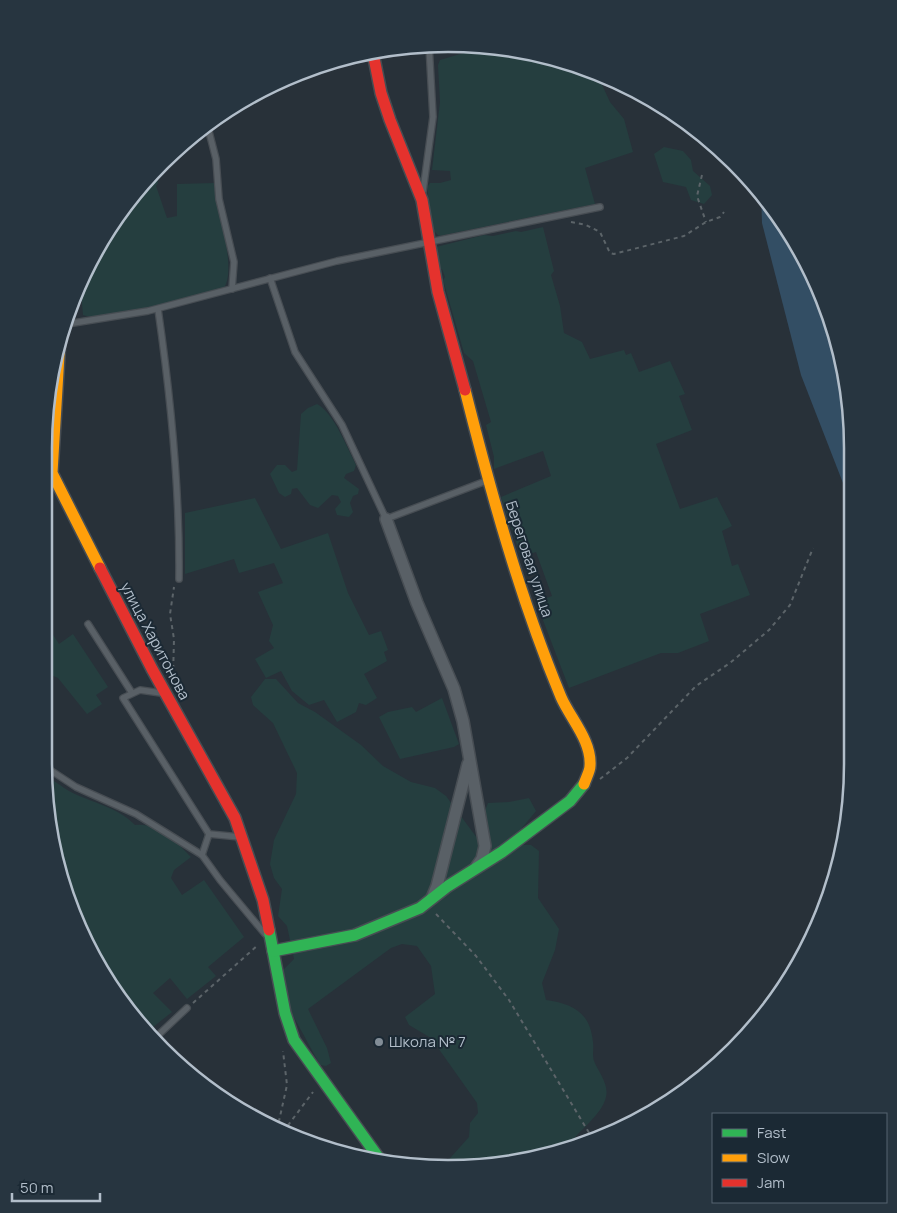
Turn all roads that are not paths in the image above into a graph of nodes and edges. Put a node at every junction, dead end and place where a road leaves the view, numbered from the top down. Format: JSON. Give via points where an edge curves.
{"nodes":[{"id":1,"x":429,"y":53,"type":"edge"},
{"id":2,"x":374,"y":59,"type":"edge"},
{"id":3,"x":209,"y":132,"type":"edge"},
{"id":4,"x":422,"y":200,"type":"junction"},
{"id":5,"x":600,"y":207,"type":"dead end"},
{"id":6,"x":428,"y":243,"type":"junction"},
{"id":7,"x":270,"y":278,"type":"junction"},
{"id":8,"x":232,"y":289,"type":"junction"},
{"id":9,"x":158,"y":309,"type":"junction"},
{"id":10,"x":73,"y":323,"type":"edge"},
{"id":11,"x":57,"y":392,"type":"edge"},
{"id":12,"x":52,"y":473,"type":"joint"},
{"id":13,"x":488,"y":480,"type":"junction"},
{"id":14,"x":386,"y":519,"type":"junction"},
{"id":15,"x":179,"y":579,"type":"road end"},
{"id":16,"x":88,"y":624,"type":"dead end"},
{"id":17,"x":132,"y":693,"type":"junction"},
{"id":18,"x":167,"y":696,"type":"junction"},
{"id":19,"x":470,"y":760,"type":"junction"},
{"id":20,"x":52,"y":771,"type":"edge"},
{"id":21,"x":209,"y":834,"type":"junction"},
{"id":22,"x":242,"y":837,"type":"junction"},
{"id":23,"x":202,"y":855,"type":"junction"},
{"id":24,"x":474,"y":870,"type":"junction"},
{"id":25,"x":429,"y":901,"type":"junction"},
{"id":26,"x":270,"y":943,"type":"junction"},
{"id":27,"x":187,"y":1008,"type":"road end"},
{"id":28,"x":159,"y":1035,"type":"edge"},
{"id":29,"x":376,"y":1154,"type":"edge"}],
"edges":[{"from":1,"to":4,"type":"lane","name":"Береговая улица","via":[[433,117]]},
{"from":2,"to":4,"type":"street","name":"Береговая улица","via":[[390,120]]},
{"from":3,"to":8,"type":"lane","via":[[216,159],[219,199],[234,262]]},
{"from":4,"to":6,"type":"street","name":"Береговая улица"},
{"from":5,"to":6,"type":"lane"},
{"from":6,"to":7,"type":"lane"},
{"from":6,"to":13,"type":"street","name":"Береговая улица"},
{"from":7,"to":8,"type":"lane"},
{"from":7,"to":14,"type":"lane","via":[[295,352],[342,425]]},
{"from":8,"to":9,"type":"lane"},
{"from":9,"to":10,"type":"lane"},
{"from":9,"to":15,"type":"lane","via":[[170,386],[179,501]]},
{"from":11,"to":12,"type":"street","name":"улица Харитонова"},
{"from":12,"to":18,"type":"street","name":"улица Харитонова"},
{"from":13,"to":14,"type":"lane"},
{"from":13,"to":24,"type":"street","name":"Береговая улица","via":[[545,658],[566,708],[586,743],[590,766],[583,786],[570,802]]},
{"from":14,"to":19,"type":"street","via":[[454,689]]},
{"from":16,"to":17,"type":"lane"},
{"from":17,"to":18,"type":"lane","via":[[145,690]]},
{"from":17,"to":21,"type":"lane","via":[[124,698]]},
{"from":18,"to":22,"type":"street","name":"улица Харитонова","via":[[229,806]]},
{"from":19,"to":24,"type":"street","via":[[485,846],[482,859]]},
{"from":19,"to":25,"type":"street","via":[[437,886]]},
{"from":20,"to":23,"type":"lane","via":[[76,787],[136,814]]},
{"from":21,"to":22,"type":"lane"},
{"from":21,"to":23,"type":"lane"},
{"from":22,"to":26,"type":"street","name":"улица Харитонова","via":[[268,917]]},
{"from":23,"to":26,"type":"lane"},
{"from":24,"to":25,"type":"street","name":"Береговая улица"},
{"from":25,"to":26,"type":"street","name":"Береговая улица","via":[[412,912],[356,935]]},
{"from":26,"to":29,"type":"street","name":"улица Харитонова","via":[[289,1027],[302,1054]]},
{"from":27,"to":28,"type":"lane"}]}
